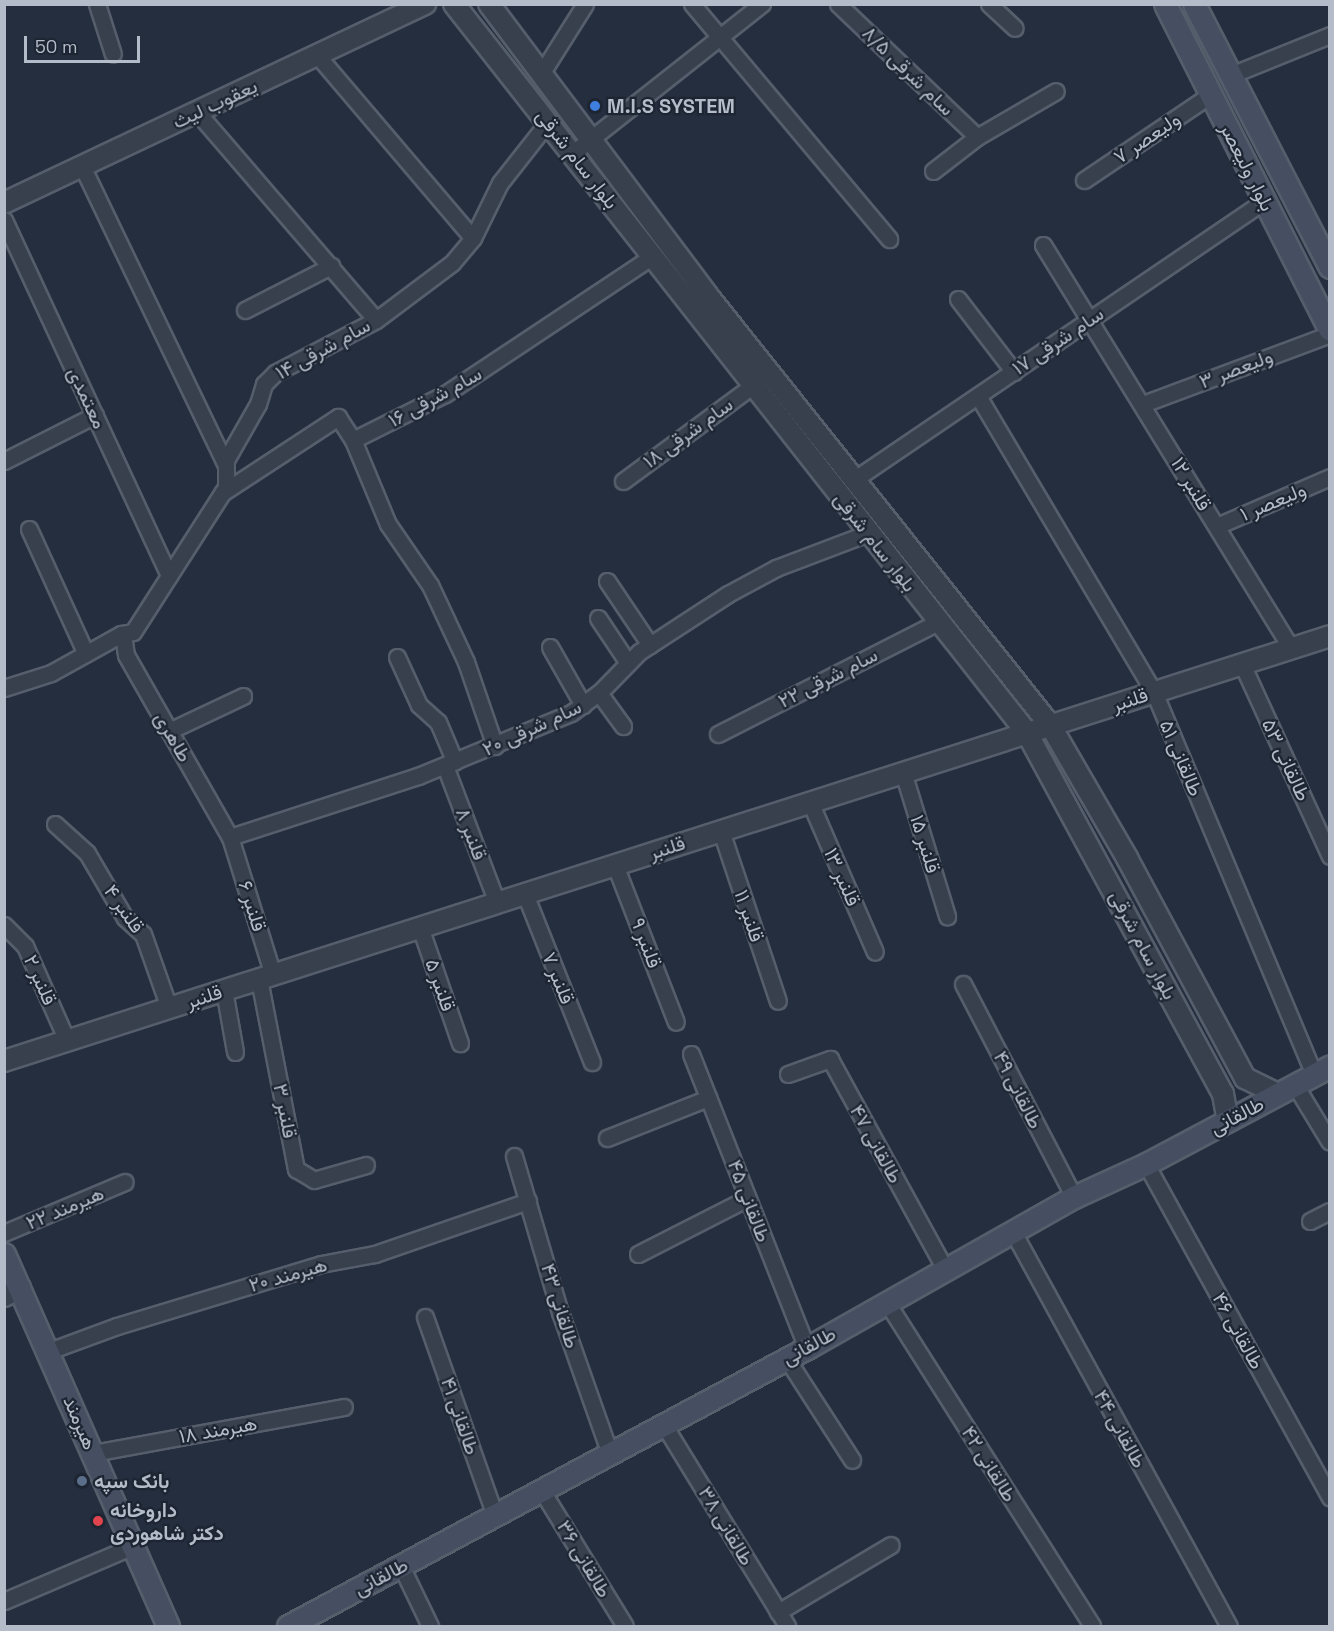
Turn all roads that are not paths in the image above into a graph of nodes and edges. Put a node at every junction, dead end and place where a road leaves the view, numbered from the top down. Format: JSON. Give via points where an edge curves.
{"nodes":[{"id":1,"x":97,"y":4,"type":"edge"},
{"id":2,"x":425,"y":4,"type":"edge"},
{"id":3,"x":454,"y":4,"type":"edge"},
{"id":4,"x":489,"y":4,"type":"edge"},
{"id":5,"x":585,"y":4,"type":"edge"},
{"id":6,"x":692,"y":4,"type":"edge"},
{"id":7,"x":762,"y":4,"type":"edge"},
{"id":8,"x":838,"y":4,"type":"edge"},
{"id":9,"x":989,"y":4,"type":"edge"},
{"id":10,"x":1165,"y":4,"type":"edge"},
{"id":11,"x":1194,"y":4,"type":"edge"},
{"id":12,"x":1015,"y":28,"type":"dead end"},
{"id":13,"x":1329,"y":34,"type":"edge"},
{"id":14,"x":720,"y":38,"type":"junction"},
{"id":15,"x":113,"y":54,"type":"dead end"},
{"id":16,"x":317,"y":55,"type":"junction"},
{"id":17,"x":542,"y":74,"type":"junction"},
{"id":18,"x":1231,"y":75,"type":"junction"},
{"id":19,"x":1056,"y":91,"type":"dead end"},
{"id":20,"x":1210,"y":95,"type":"junction"},
{"id":21,"x":197,"y":112,"type":"junction"},
{"id":22,"x":548,"y":122,"type":"junction"},
{"id":23,"x":977,"y":137,"type":"junction"},
{"id":24,"x":591,"y":140,"type":"junction"},
{"id":25,"x":573,"y":153,"type":"junction"},
{"id":26,"x":82,"y":166,"type":"junction"},
{"id":27,"x":933,"y":171,"type":"dead end"},
{"id":28,"x":1084,"y":180,"type":"dead end"},
{"id":29,"x":1264,"y":201,"type":"junction"},
{"id":30,"x":4,"y":203,"type":"edge"},
{"id":31,"x":4,"y":220,"type":"edge"},
{"id":32,"x":473,"y":238,"type":"junction"},
{"id":33,"x":889,"y":239,"type":"dead end"},
{"id":34,"x":1043,"y":245,"type":"dead end"},
{"id":35,"x":653,"y":256,"type":"junction"},
{"id":36,"x":331,"y":266,"type":"junction"},
{"id":37,"x":1329,"y":267,"type":"edge"},
{"id":38,"x":958,"y":299,"type":"dead end"},
{"id":39,"x":245,"y":310,"type":"dead end"},
{"id":40,"x":1091,"y":319,"type":"junction"},
{"id":41,"x":376,"y":320,"type":"junction"},
{"id":42,"x":1329,"y":332,"type":"edge"},
{"id":43,"x":1014,"y":372,"type":"junction"},
{"id":44,"x":753,"y":386,"type":"junction"},
{"id":45,"x":978,"y":396,"type":"junction"},
{"id":46,"x":1143,"y":404,"type":"junction"},
{"id":47,"x":95,"y":415,"type":"junction"},
{"id":48,"x":353,"y":440,"type":"junction"},
{"id":49,"x":4,"y":461,"type":"edge"},
{"id":50,"x":226,"y":465,"type":"junction"},
{"id":51,"x":1329,"y":477,"type":"edge"},
{"id":52,"x":623,"y":481,"type":"dead end"},
{"id":53,"x":852,"y":481,"type":"junction"},
{"id":54,"x":222,"y":493,"type":"junction"},
{"id":55,"x":1217,"y":526,"type":"junction"},
{"id":56,"x":29,"y":529,"type":"dead end"},
{"id":57,"x":868,"y":533,"type":"junction"},
{"id":58,"x":169,"y":576,"type":"junction"},
{"id":59,"x":607,"y":581,"type":"dead end"},
{"id":60,"x":598,"y":618,"type":"dead end"},
{"id":61,"x":938,"y":622,"type":"junction"},
{"id":62,"x":123,"y":634,"type":"junction"},
{"id":63,"x":1329,"y":636,"type":"edge"},
{"id":64,"x":650,"y":645,"type":"junction"},
{"id":65,"x":550,"y":647,"type":"dead end"},
{"id":66,"x":1291,"y":648,"type":"junction"},
{"id":67,"x":86,"y":654,"type":"junction"},
{"id":68,"x":397,"y":657,"type":"dead end"},
{"id":69,"x":628,"y":663,"type":"junction"},
{"id":70,"x":1242,"y":664,"type":"junction"},
{"id":71,"x":4,"y":688,"type":"edge"},
{"id":72,"x":1154,"y":692,"type":"junction"},
{"id":73,"x":599,"y":693,"type":"junction"},
{"id":74,"x":243,"y":696,"type":"dead end"},
{"id":75,"x":583,"y":705,"type":"junction"},
{"id":76,"x":1050,"y":725,"type":"junction"},
{"id":77,"x":623,"y":726,"type":"dead end"},
{"id":78,"x":169,"y":731,"type":"junction"},
{"id":79,"x":1027,"y":733,"type":"junction"},
{"id":80,"x":718,"y":734,"type":"dead end"},
{"id":81,"x":495,"y":746,"type":"junction"},
{"id":82,"x":450,"y":764,"type":"junction"},
{"id":83,"x":903,"y":772,"type":"junction"},
{"id":84,"x":810,"y":802,"type":"junction"},
{"id":85,"x":55,"y":824,"type":"dead end"},
{"id":86,"x":721,"y":831,"type":"junction"},
{"id":87,"x":230,"y":837,"type":"junction"},
{"id":88,"x":1329,"y":856,"type":"edge"},
{"id":89,"x":615,"y":865,"type":"junction"},
{"id":90,"x":525,"y":894,"type":"junction"},
{"id":91,"x":497,"y":903,"type":"junction"},
{"id":92,"x":947,"y":916,"type":"dead end"},
{"id":93,"x":4,"y":925,"type":"edge"},
{"id":94,"x":420,"y":927,"type":"junction"},
{"id":95,"x":875,"y":952,"type":"dead end"},
{"id":96,"x":266,"y":977,"type":"junction"},
{"id":97,"x":963,"y":984,"type":"dead end"},
{"id":98,"x":224,"y":990,"type":"junction"},
{"id":99,"x":778,"y":1001,"type":"dead end"},
{"id":100,"x":169,"y":1008,"type":"junction"},
{"id":101,"x":676,"y":1022,"type":"dead end"},
{"id":102,"x":67,"y":1041,"type":"junction"},
{"id":103,"x":460,"y":1044,"type":"dead end"},
{"id":104,"x":235,"y":1052,"type":"dead end"},
{"id":105,"x":691,"y":1054,"type":"dead end"},
{"id":106,"x":4,"y":1061,"type":"edge"},
{"id":107,"x":592,"y":1062,"type":"dead end"},
{"id":108,"x":1322,"y":1071,"type":"edge"},
{"id":109,"x":788,"y":1074,"type":"dead end"},
{"id":110,"x":1287,"y":1090,"type":"junction"},
{"id":111,"x":708,"y":1098,"type":"junction"},
{"id":112,"x":1228,"y":1121,"type":"junction"},
{"id":113,"x":607,"y":1138,"type":"dead end"},
{"id":114,"x":1329,"y":1142,"type":"edge"},
{"id":115,"x":514,"y":1156,"type":"dead end"},
{"id":116,"x":1146,"y":1164,"type":"junction"},
{"id":117,"x":366,"y":1165,"type":"dead end"},
{"id":118,"x":125,"y":1182,"type":"dead end"},
{"id":119,"x":1074,"y":1197,"type":"junction"},
{"id":120,"x":748,"y":1198,"type":"junction"},
{"id":121,"x":528,"y":1201,"type":"junction"},
{"id":122,"x":1329,"y":1211,"type":"edge"},
{"id":123,"x":1310,"y":1221,"type":"dead end"},
{"id":124,"x":1012,"y":1230,"type":"junction"},
{"id":125,"x":4,"y":1233,"type":"edge"},
{"id":126,"x":4,"y":1254,"type":"edge"},
{"id":127,"x":638,"y":1254,"type":"dead end"},
{"id":128,"x":944,"y":1267,"type":"junction"},
{"id":129,"x":12,"y":1292,"type":"edge"},
{"id":130,"x":886,"y":1301,"type":"junction"},
{"id":131,"x":425,"y":1317,"type":"dead end"},
{"id":132,"x":807,"y":1348,"type":"junction"},
{"id":133,"x":49,"y":1351,"type":"junction"},
{"id":134,"x":787,"y":1359,"type":"junction"},
{"id":135,"x":344,"y":1407,"type":"dead end"},
{"id":136,"x":664,"y":1425,"type":"junction"},
{"id":137,"x":93,"y":1453,"type":"junction"},
{"id":138,"x":610,"y":1454,"type":"junction"},
{"id":139,"x":852,"y":1460,"type":"dead end"},
{"id":140,"x":542,"y":1491,"type":"junction"},
{"id":141,"x":1329,"y":1498,"type":"edge"},
{"id":142,"x":495,"y":1516,"type":"junction"},
{"id":143,"x":891,"y":1545,"type":"dead end"},
{"id":144,"x":133,"y":1546,"type":"junction"},
{"id":145,"x":401,"y":1566,"type":"junction"},
{"id":146,"x":4,"y":1601,"type":"edge"},
{"id":147,"x":778,"y":1612,"type":"junction"},
{"id":148,"x":168,"y":1626,"type":"edge"},
{"id":149,"x":288,"y":1626,"type":"edge"},
{"id":150,"x":430,"y":1626,"type":"edge"},
{"id":151,"x":626,"y":1626,"type":"edge"},
{"id":152,"x":787,"y":1626,"type":"edge"},
{"id":153,"x":1092,"y":1626,"type":"edge"},
{"id":154,"x":1229,"y":1626,"type":"edge"}],
"edges":[{"from":1,"to":15,"type":"street"},
{"from":2,"to":16,"type":"street","name":"یعقوب لیث"},
{"from":3,"to":22,"type":"street","name":"بلوار سام شرقی"},
{"from":4,"to":17,"type":"street","name":"بلوار سام شرقی"},
{"from":5,"to":17,"type":"street"},
{"from":6,"to":14,"type":"street"},
{"from":7,"to":14,"type":"street"},
{"from":8,"to":23,"type":"street","name":"سام شرقی ۸/۵"},
{"from":9,"to":12,"type":"street"},
{"from":10,"to":20,"type":"main road","name":"بلوار ولیعصر"},
{"from":11,"to":18,"type":"main road","name":"بلوار ولیعصر"},
{"from":13,"to":18,"type":"street"},
{"from":14,"to":24,"type":"street"},
{"from":14,"to":33,"type":"street"},
{"from":16,"to":21,"type":"street","name":"یعقوب لیث"},
{"from":16,"to":32,"type":"street"},
{"from":17,"to":24,"type":"street","name":"بلوار سام شرقی"},
{"from":18,"to":37,"type":"main road","name":"بلوار ولیعصر"},
{"from":19,"to":23,"type":"street"},
{"from":20,"to":28,"type":"street","name":"ولیعصر ۷"},
{"from":20,"to":29,"type":"main road","name":"بلوار ولیعصر"},
{"from":21,"to":26,"type":"street","name":"یعقوب لیث"},
{"from":21,"to":36,"type":"street"},
{"from":22,"to":25,"type":"street","name":"بلوار سام شرقی"},
{"from":22,"to":32,"type":"street","name":"سام شرقی ۱۴","via":[[500,183]]},
{"from":23,"to":27,"type":"street"},
{"from":24,"to":25,"type":"street"},
{"from":24,"to":53,"type":"street","name":"بلوار سام شرقی"},
{"from":25,"to":35,"type":"street","name":"بلوار سام شرقی"},
{"from":26,"to":30,"type":"street","name":"یعقوب لیث"},
{"from":26,"to":50,"type":"street"},
{"from":29,"to":40,"type":"street","name":"سام شرقی ۱۷"},
{"from":29,"to":42,"type":"main road","name":"بلوار ولیعصر"},
{"from":31,"to":47,"type":"street","name":"معتمدی"},
{"from":32,"to":41,"type":"street","name":"سام شرقی ۱۴","via":[[452,263]]},
{"from":34,"to":40,"type":"street","name":"قلنبر ۱۲"},
{"from":35,"to":44,"type":"street","name":"بلوار سام شرقی"},
{"from":35,"to":48,"type":"street","name":"سام شرقی ۱۶","via":[[479,374]]},
{"from":36,"to":39,"type":"street"},
{"from":36,"to":41,"type":"street"},
{"from":38,"to":43,"type":"street"},
{"from":40,"to":43,"type":"street","name":"سام شرقی ۱۷"},
{"from":40,"to":46,"type":"street","name":"قلنبر ۱۲"},
{"from":41,"to":50,"type":"street","name":"سام شرقی ۱۴","via":[[275,373],[264,384]]},
{"from":42,"to":46,"type":"street","name":"ولیعصر ۳"},
{"from":43,"to":45,"type":"street","name":"سام شرقی ۱۷"},
{"from":44,"to":52,"type":"street","name":"سام شرقی ۱۸"},
{"from":44,"to":57,"type":"street","name":"بلوار سام شرقی"},
{"from":45,"to":53,"type":"street","name":"سام شرقی ۱۷"},
{"from":45,"to":72,"type":"street","name":"طالقانی ۵۱"},
{"from":46,"to":55,"type":"street","name":"قلنبر ۱۲"},
{"from":47,"to":49,"type":"street"},
{"from":47,"to":58,"type":"street","name":"معتمدی"},
{"from":48,"to":54,"type":"street","via":[[338,417]]},
{"from":48,"to":81,"type":"street","via":[[388,524],[430,585],[451,629]]},
{"from":50,"to":54,"type":"street","name":"سام شرقی ۱۴","via":[[226,487]]},
{"from":51,"to":55,"type":"street","name":"ولیعصر ۱"},
{"from":53,"to":76,"type":"street","name":"بلوار سام شرقی"},
{"from":54,"to":58,"type":"street","name":"سام شرقی ۱۴"},
{"from":55,"to":66,"type":"street","name":"قلنبر ۱۲"},
{"from":56,"to":67,"type":"street"},
{"from":57,"to":61,"type":"street","name":"بلوار سام شرقی"},
{"from":57,"to":64,"type":"street","name":"سام شرقی ۲۰","via":[[754,579]]},
{"from":58,"to":62,"type":"street","name":"سام شرقی ۱۴","via":[[133,632]]},
{"from":59,"to":64,"type":"street"},
{"from":60,"to":69,"type":"street"},
{"from":61,"to":79,"type":"street","name":"بلوار سام شرقی"},
{"from":61,"to":80,"type":"street","name":"سام شرقی ۲۲"},
{"from":62,"to":67,"type":"street","name":"سام شرقی ۱۴"},
{"from":62,"to":78,"type":"street","name":"طاهری","via":[[126,655]]},
{"from":63,"to":66,"type":"street","name":"قلنبر"},
{"from":64,"to":69,"type":"street","name":"سام شرقی ۲۰"},
{"from":65,"to":75,"type":"street"},
{"from":66,"to":70,"type":"street","name":"قلنبر"},
{"from":67,"to":71,"type":"street","name":"سام شرقی ۱۴","via":[[51,673]]},
{"from":68,"to":82,"type":"street","name":"قلنبر ۸","via":[[419,705],[438,722]]},
{"from":69,"to":73,"type":"street","name":"سام شرقی ۲۰"},
{"from":70,"to":72,"type":"street","name":"قلنبر"},
{"from":70,"to":88,"type":"street","name":"طالقانی ۵۳"},
{"from":72,"to":76,"type":"street","name":"قلنبر"},
{"from":72,"to":108,"type":"street","name":"طالقانی ۵۱"},
{"from":73,"to":75,"type":"street","name":"سام شرقی ۲۰"},
{"from":73,"to":77,"type":"street"},
{"from":74,"to":78,"type":"street"},
{"from":75,"to":81,"type":"street","name":"سام شرقی ۲۰"},
{"from":76,"to":79,"type":"street","name":"قلنبر"},
{"from":76,"to":110,"type":"street","name":"بلوار سام شرقی","via":[[1127,858],[1245,1078]]},
{"from":78,"to":87,"type":"street","name":"طاهری"},
{"from":79,"to":83,"type":"street","name":"قلنبر"},
{"from":79,"to":112,"type":"street","name":"بلوار سام شرقی","via":[[1223,1094]]},
{"from":81,"to":82,"type":"street","name":"سام شرقی ۲۰"},
{"from":82,"to":87,"type":"street","name":"سام شرقی ۲۰"},
{"from":82,"to":91,"type":"street","name":"قلنبر ۸"},
{"from":83,"to":84,"type":"street","name":"قلنبر"},
{"from":83,"to":92,"type":"street","name":"قلنبر ۱۵"},
{"from":84,"to":86,"type":"street","name":"قلنبر"},
{"from":84,"to":95,"type":"street","name":"قلنبر ۱۳"},
{"from":85,"to":100,"type":"street","name":"قلنبر ۴","via":[[87,853],[125,918],[143,934]]},
{"from":86,"to":89,"type":"street","name":"قلنبر"},
{"from":86,"to":99,"type":"street","name":"قلنبر ۱۱"},
{"from":87,"to":96,"type":"street","name":"قلنبر ۶"},
{"from":89,"to":90,"type":"street","name":"قلنبر"},
{"from":89,"to":101,"type":"street","name":"قلنبر ۹"},
{"from":90,"to":91,"type":"street","name":"قلنبر"},
{"from":90,"to":107,"type":"street","name":"قلنبر ۷"},
{"from":91,"to":94,"type":"street","name":"قلنبر"},
{"from":93,"to":102,"type":"street","name":"قلنبر ۲","via":[[25,946]]},
{"from":94,"to":96,"type":"street","name":"قلنبر"},
{"from":94,"to":103,"type":"street","name":"قلنبر ۵"},
{"from":96,"to":98,"type":"street","name":"قلنبر"},
{"from":96,"to":117,"type":"street","name":"قلنبر ۳","via":[[297,1169],[314,1180]]},
{"from":97,"to":119,"type":"street","name":"طالقانی ۴۹"},
{"from":98,"to":100,"type":"street","name":"قلنبر"},
{"from":98,"to":104,"type":"street"},
{"from":100,"to":102,"type":"street","name":"قلنبر"},
{"from":102,"to":106,"type":"street","name":"قلنبر"},
{"from":105,"to":111,"type":"street","name":"طالقانی ۴۵"},
{"from":108,"to":110,"type":"main road","name":"طالقانی"},
{"from":109,"to":128,"type":"street","name":"طالقانی ۴۷","via":[[830,1059]]},
{"from":110,"to":112,"type":"main road","name":"طالقانی"},
{"from":110,"to":114,"type":"street"},
{"from":111,"to":113,"type":"street"},
{"from":111,"to":120,"type":"street","name":"طالقانی ۴۵"},
{"from":112,"to":116,"type":"main road","name":"طالقانی"},
{"from":115,"to":121,"type":"street","name":"طالقانی ۴۳"},
{"from":116,"to":119,"type":"main road","name":"طالقانی"},
{"from":116,"to":141,"type":"street","name":"طالقانی ۴۶"},
{"from":118,"to":125,"type":"street","name":"هیرمند ۲۲"},
{"from":119,"to":124,"type":"main road","name":"طالقانی"},
{"from":120,"to":127,"type":"street"},
{"from":120,"to":132,"type":"street","name":"طالقانی ۴۵"},
{"from":121,"to":133,"type":"street","name":"هیرمند ۲۰","via":[[375,1254],[321,1264],[117,1326]]},
{"from":121,"to":138,"type":"street","name":"طالقانی ۴۳","via":[[560,1312]]},
{"from":122,"to":123,"type":"street"},
{"from":124,"to":128,"type":"main road","name":"طالقانی"},
{"from":124,"to":154,"type":"street","name":"طالقانی ۴۴"},
{"from":126,"to":129,"type":"main road","name":"هیرمند"},
{"from":128,"to":130,"type":"main road","name":"طالقانی"},
{"from":129,"to":133,"type":"main road","name":"هیرمند"},
{"from":130,"to":132,"type":"main road","name":"طالقانی"},
{"from":130,"to":153,"type":"street","name":"طالقانی ۴۲"},
{"from":131,"to":142,"type":"street","name":"طالقانی ۴۱"},
{"from":132,"to":134,"type":"main road","name":"طالقانی"},
{"from":133,"to":137,"type":"main road","name":"هیرمند"},
{"from":134,"to":136,"type":"main road","name":"طالقانی"},
{"from":134,"to":139,"type":"street"},
{"from":135,"to":137,"type":"street","name":"هیرمند ۱۸"},
{"from":136,"to":138,"type":"main road","name":"طالقانی"},
{"from":136,"to":147,"type":"street","name":"طالقانی ۳۸"},
{"from":137,"to":144,"type":"main road","name":"هیرمند"},
{"from":138,"to":140,"type":"main road","name":"طالقانی"},
{"from":140,"to":142,"type":"main road","name":"طالقانی"},
{"from":140,"to":151,"type":"street","name":"طالقانی ۳۶"},
{"from":142,"to":145,"type":"main road","name":"طالقانی"},
{"from":143,"to":147,"type":"street"},
{"from":144,"to":146,"type":"street"},
{"from":144,"to":148,"type":"main road","name":"هیرمند"},
{"from":145,"to":149,"type":"main road","name":"طالقانی"},
{"from":145,"to":150,"type":"street"},
{"from":147,"to":152,"type":"street","name":"طالقانی ۳۸"}]}
